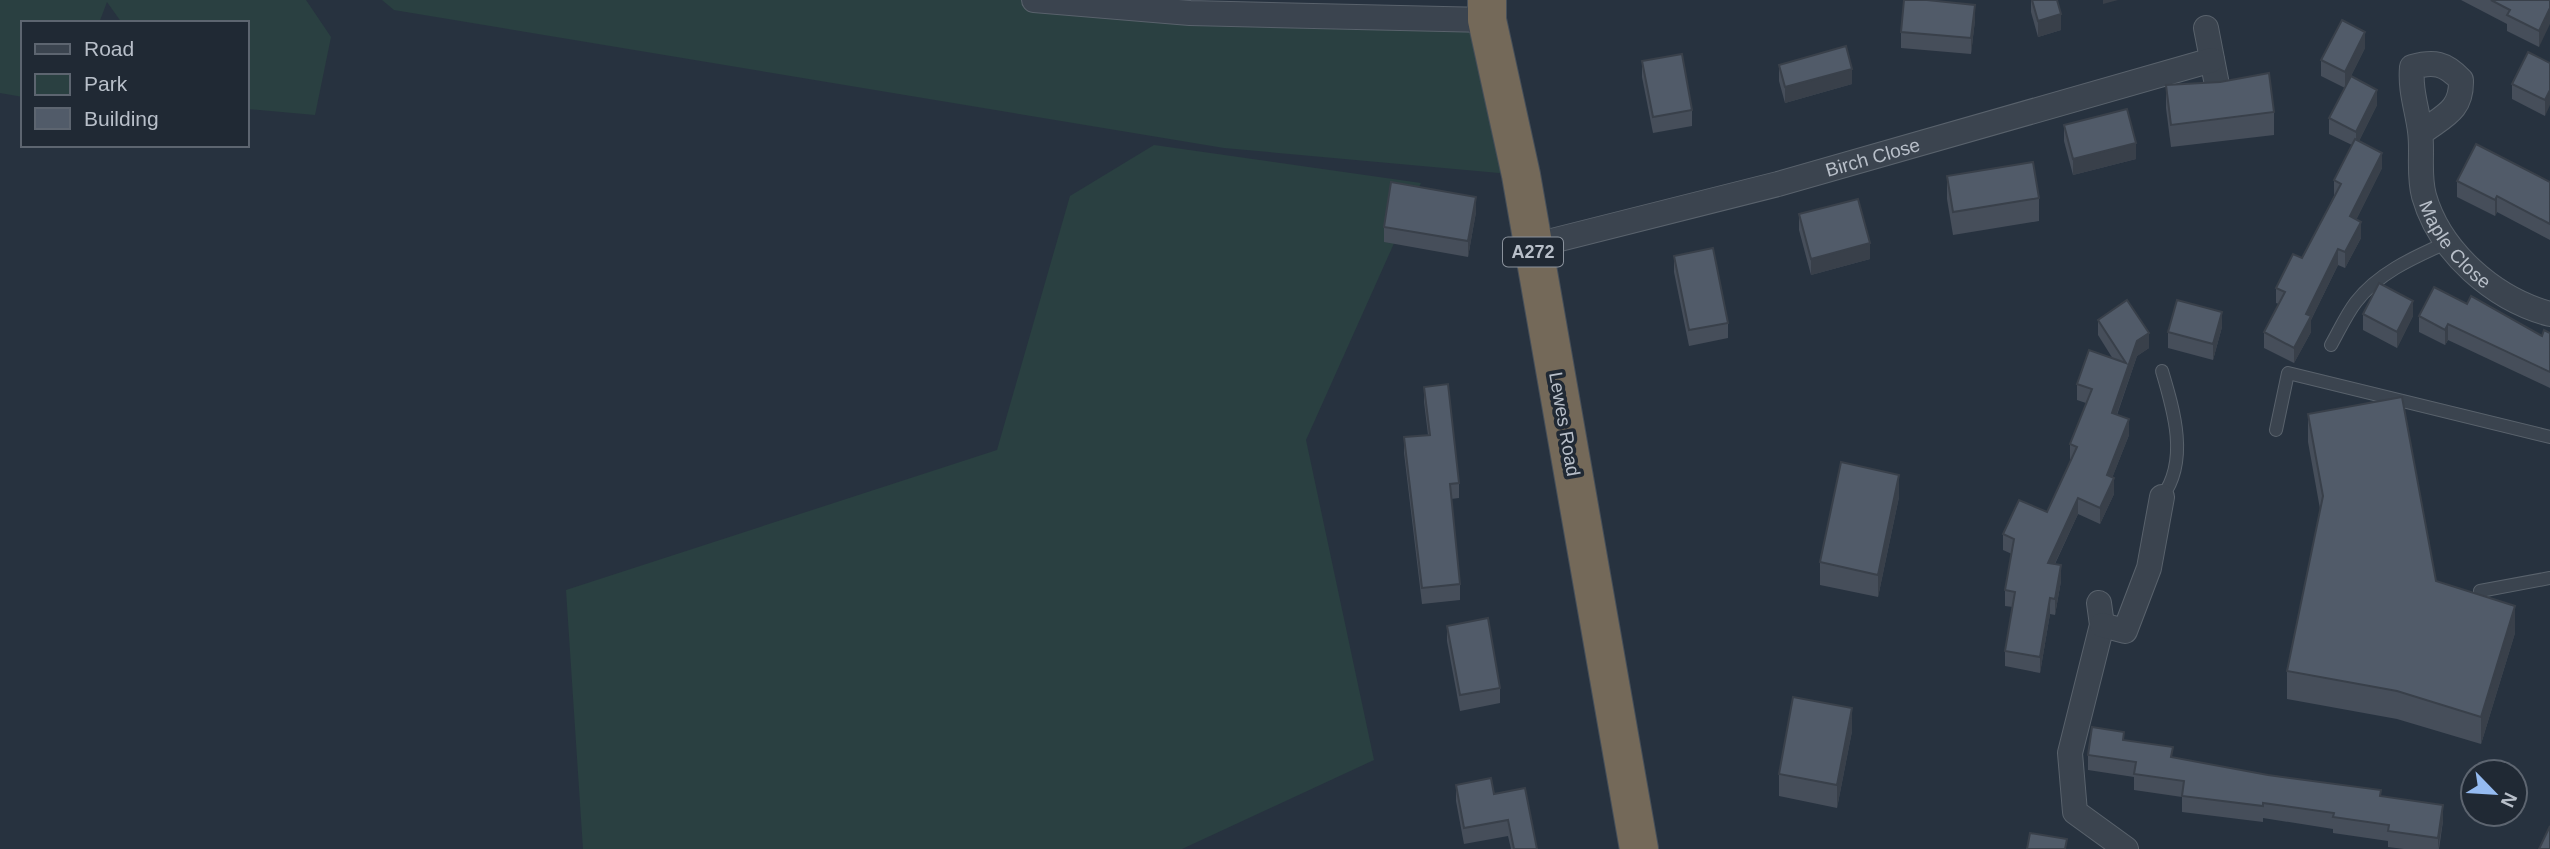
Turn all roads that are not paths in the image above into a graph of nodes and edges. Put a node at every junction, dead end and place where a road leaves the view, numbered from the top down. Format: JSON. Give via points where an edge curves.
{"nodes":[{"id":1,"x":1034,"y":0,"type":"edge"},
{"id":2,"x":1487,"y":10,"type":"edge"},
{"id":3,"x":2206,"y":28,"type":"dead end"},
{"id":4,"x":2212,"y":60,"type":"junction"},
{"id":5,"x":2218,"y":90,"type":"edge"},
{"id":6,"x":2421,"y":133,"type":"dead end"},
{"id":7,"x":2448,"y":242,"type":"junction"},
{"id":8,"x":1532,"y":246,"type":"junction"},
{"id":9,"x":2550,"y":314,"type":"edge"},
{"id":10,"x":2331,"y":345,"type":"dead end"},
{"id":11,"x":2162,"y":371,"type":"dead end"},
{"id":12,"x":2276,"y":430,"type":"dead end"},
{"id":13,"x":2550,"y":437,"type":"edge"},
{"id":14,"x":2162,"y":497,"type":"joint"},
{"id":15,"x":2550,"y":578,"type":"edge"},
{"id":16,"x":2480,"y":591,"type":"dead end"},
{"id":17,"x":1639,"y":849,"type":"edge"},
{"id":18,"x":2126,"y":849,"type":"edge"}],
"edges":[{"from":1,"to":2,"type":"street","via":[[1190,13]]},
{"from":2,"to":8,"type":"highway","name":"Lewes Road","number":"A272"},
{"from":3,"to":4,"type":"street"},
{"from":4,"to":5,"type":"street"},
{"from":4,"to":8,"type":"street","name":"Birch Close","via":[[1778,184]]},
{"from":6,"to":7,"type":"street","name":"Maple Close","via":[[2424,195]]},
{"from":7,"to":9,"type":"street","name":"Maple Close","via":[[2465,265],[2501,291]]},
{"from":7,"to":10,"type":"lane","via":[[2384,276],[2357,301]]},
{"from":8,"to":17,"type":"highway","name":"Lewes Road","number":"A272"},
{"from":11,"to":14,"type":"lane","via":[[2176,429],[2176,464],[2172,484]]},
{"from":12,"to":13,"type":"lane","via":[[2288,373]]},
{"from":14,"to":18,"type":"street","via":[[2149,568],[2125,631],[2101,614],[2070,753],[2075,812]]},
{"from":15,"to":16,"type":"lane"}]}
